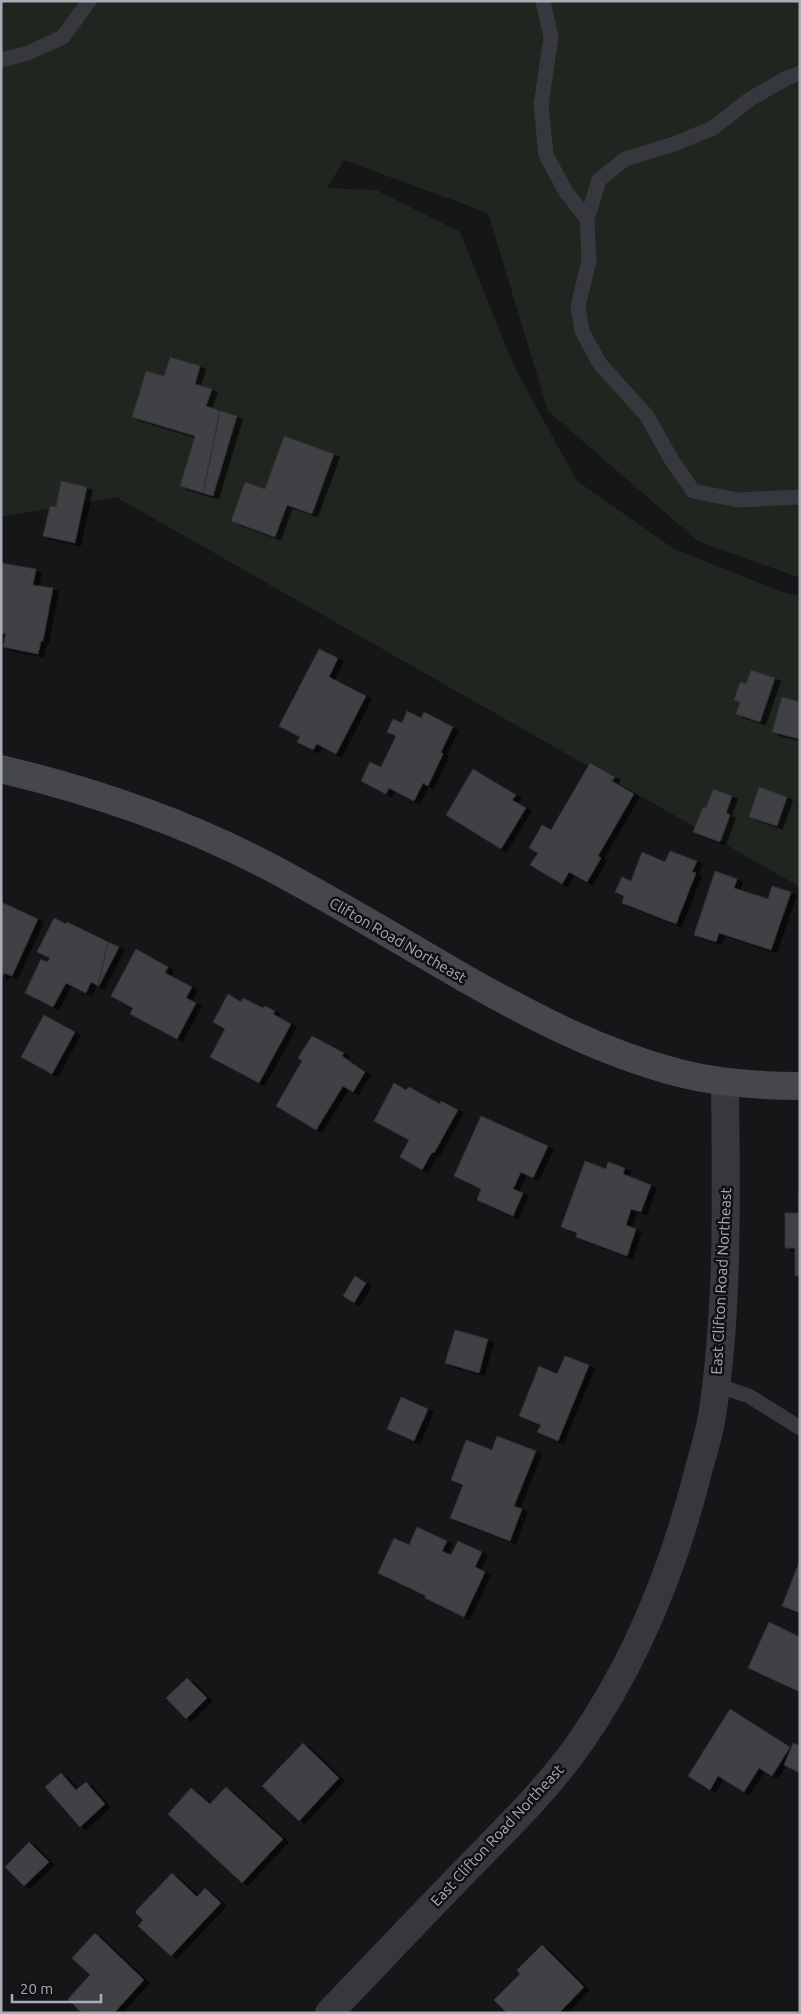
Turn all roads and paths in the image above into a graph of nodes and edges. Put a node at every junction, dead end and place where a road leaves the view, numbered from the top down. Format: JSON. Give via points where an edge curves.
{"nodes":[{"id":1,"x":89,"y":1,"type":"edge"},
{"id":2,"x":543,"y":1,"type":"edge"},
{"id":3,"x":1,"y":60,"type":"edge"},
{"id":4,"x":800,"y":73,"type":"edge"},
{"id":5,"x":587,"y":219,"type":"junction"},
{"id":6,"x":800,"y":497,"type":"edge"},
{"id":7,"x":1,"y":769,"type":"edge"},
{"id":8,"x":725,"y":1082,"type":"junction"},
{"id":9,"x":800,"y":1086,"type":"edge"},
{"id":10,"x":716,"y":1385,"type":"junction"},
{"id":11,"x":800,"y":1428,"type":"edge"},
{"id":12,"x":330,"y":2013,"type":"edge"}],
"edges":[{"from":1,"to":3,"type":"lane","via":[[63,37],[28,53]]},
{"from":2,"to":5,"type":"lane","via":[[551,37],[541,105],[546,155],[566,192]]},
{"from":4,"to":5,"type":"lane","via":[[750,99],[713,128],[624,159],[599,180]]},
{"from":5,"to":6,"type":"lane","via":[[589,261],[578,306],[582,331],[600,364],[647,416],[670,459],[693,491],[738,500]]},
{"from":7,"to":8,"type":"street","name":"Clifton Road Northeast","via":[[58,782],[162,819],[225,846],[282,873],[546,1023],[639,1061]]},
{"from":8,"to":9,"type":"street","name":"Clifton Road Northeast"},
{"from":8,"to":10,"type":"street","name":"East Clifton Road Northeast","via":[[725,1256]]},
{"from":10,"to":11,"type":"lane","via":[[749,1396]]},
{"from":10,"to":12,"type":"street","name":"East Clifton Road Northeast","via":[[712,1419],[694,1491],[666,1575],[636,1646],[606,1701],[578,1745],[522,1812]]}]}
